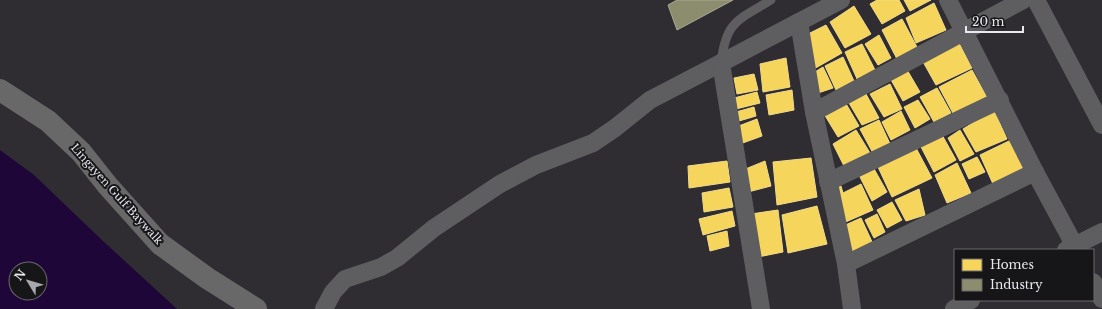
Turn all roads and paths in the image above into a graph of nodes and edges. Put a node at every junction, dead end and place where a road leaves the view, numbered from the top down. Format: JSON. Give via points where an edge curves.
{"nodes":[{"id":1,"x":770,"y":0,"type":"edge"},
{"id":2,"x":841,"y":0,"type":"edge"},
{"id":3,"x":948,"y":0,"type":"edge"},
{"id":4,"x":1023,"y":0,"type":"edge"},
{"id":5,"x":1036,"y":0,"type":"edge"},
{"id":6,"x":799,"y":22,"type":"junction"},
{"id":7,"x":963,"y":32,"type":"junction"},
{"id":8,"x":721,"y":62,"type":"junction"},
{"id":9,"x":0,"y":90,"type":"edge"},
{"id":10,"x":1000,"y":100,"type":"junction"},
{"id":11,"x":814,"y":112,"type":"junction"},
{"id":12,"x":1102,"y":125,"type":"edge"},
{"id":13,"x":1035,"y":172,"type":"junction"},
{"id":14,"x":828,"y":182,"type":"junction"},
{"id":15,"x":1102,"y":232,"type":"edge"},
{"id":16,"x":1072,"y":248,"type":"edge"},
{"id":17,"x":846,"y":264,"type":"junction"},
{"id":18,"x":1094,"y":284,"type":"edge"},
{"id":19,"x":1102,"y":299,"type":"edge"},
{"id":20,"x":969,"y":301,"type":"edge"},
{"id":21,"x":256,"y":309,"type":"edge"},
{"id":22,"x":324,"y":309,"type":"edge"},
{"id":23,"x":761,"y":309,"type":"edge"},
{"id":24,"x":852,"y":309,"type":"edge"},
{"id":25,"x":954,"y":309,"type":"edge"}],
"edges":[{"from":1,"to":8,"type":"lane","via":[[737,21],[727,33]]},
{"from":2,"to":6,"type":"street"},
{"from":3,"to":7,"type":"street"},
{"from":4,"to":7,"type":"street"},
{"from":5,"to":12,"type":"street"},
{"from":6,"to":8,"type":"street"},
{"from":6,"to":11,"type":"street"},
{"from":7,"to":10,"type":"street"},
{"from":7,"to":11,"type":"street"},
{"from":8,"to":22,"type":"street","via":[[650,100],[593,144],[536,165],[500,184],[382,267],[345,279],[333,292]]},
{"from":8,"to":23,"type":"street"},
{"from":9,"to":21,"type":"street","name":"Lingayen Gulf Baywalk","via":[[48,121],[81,152],[160,244]]},
{"from":10,"to":13,"type":"street"},
{"from":10,"to":14,"type":"street"},
{"from":11,"to":14,"type":"street"},
{"from":13,"to":16,"type":"street"},
{"from":13,"to":17,"type":"street"},
{"from":14,"to":17,"type":"street"},
{"from":15,"to":16,"type":"street"},
{"from":17,"to":24,"type":"street"},
{"from":18,"to":19,"type":"street"},
{"from":20,"to":25,"type":"street"}]}
